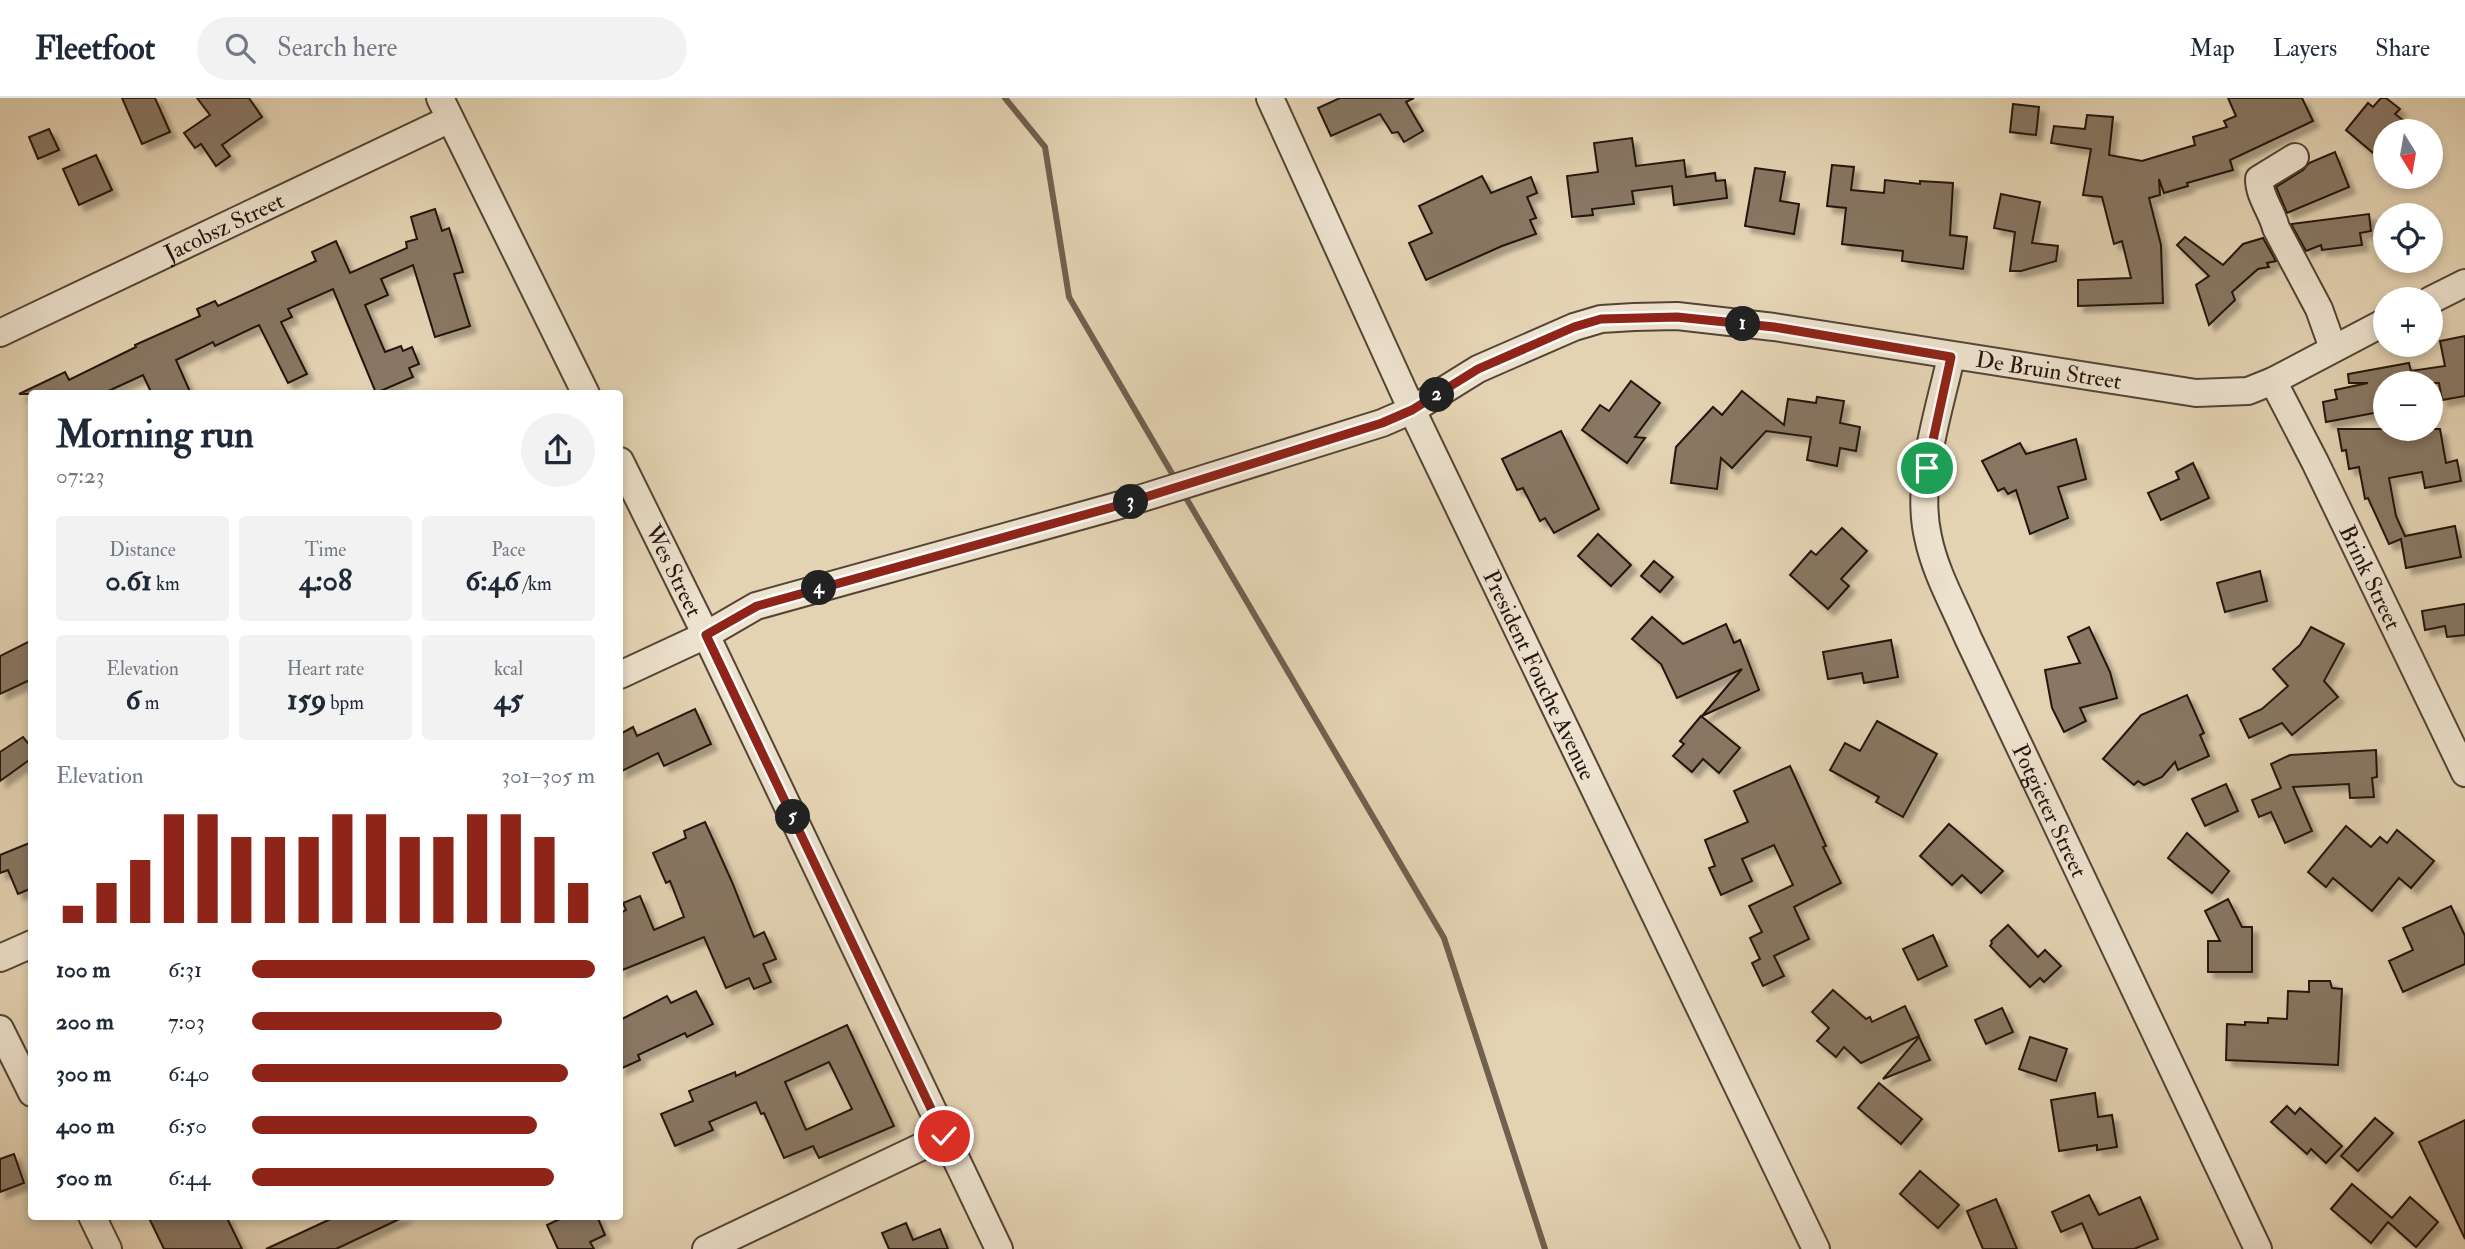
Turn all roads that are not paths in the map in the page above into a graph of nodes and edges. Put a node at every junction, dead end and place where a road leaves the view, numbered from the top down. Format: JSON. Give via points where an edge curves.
{"nodes":[{"id":1,"x":1270,"y":98,"type":"edge"},
{"id":2,"x":445,"y":109,"type":"edge"},
{"id":3,"x":2295,"y":157,"type":"dead end"},
{"id":4,"x":2465,"y":283,"type":"edge"},
{"id":5,"x":2443,"y":294,"type":"edge"},
{"id":6,"x":2373,"y":328,"type":"edge"},
{"id":7,"x":0,"y":333,"type":"edge"},
{"id":8,"x":2333,"y":348,"type":"junction"},
{"id":9,"x":1951,"y":357,"type":"junction"},
{"id":10,"x":2273,"y":381,"type":"junction"},
{"id":11,"x":584,"y":390,"type":"edge"},
{"id":12,"x":1412,"y":410,"type":"junction"},
{"id":13,"x":623,"y":466,"type":"edge"},
{"id":14,"x":706,"y":635,"type":"junction"},
{"id":15,"x":623,"y":673,"type":"edge"},
{"id":16,"x":2465,"y":774,"type":"edge"},
{"id":17,"x":28,"y":946,"type":"edge"},
{"id":18,"x":0,"y":958,"type":"edge"},
{"id":19,"x":0,"y":1029,"type":"edge"},
{"id":20,"x":28,"y":1085,"type":"edge"},
{"id":21,"x":944,"y":1136,"type":"junction"},
{"id":22,"x":94,"y":1220,"type":"edge"},
{"id":23,"x":108,"y":1249,"type":"edge"},
{"id":24,"x":706,"y":1249,"type":"edge"},
{"id":25,"x":999,"y":1249,"type":"edge"},
{"id":26,"x":1816,"y":1249,"type":"edge"},
{"id":27,"x":2258,"y":1249,"type":"edge"}],
"edges":[{"from":1,"to":12,"type":"street","name":"President Fouche Avenue"},
{"from":2,"to":7,"type":"street","name":"Jacobsz Street"},
{"from":2,"to":11,"type":"street"},
{"from":3,"to":8,"type":"street","via":[[2259,179],[2259,190],[2319,309]]},
{"from":4,"to":5,"type":"street"},
{"from":6,"to":8,"type":"street","name":"De Bruin Street"},
{"from":8,"to":10,"type":"street","name":"De Bruin Street"},
{"from":9,"to":10,"type":"street","name":"De Bruin Street","via":[[2196,393],[2248,391]]},
{"from":9,"to":12,"type":"street","name":"De Bruin Street","via":[[1774,327],[1691,318],[1601,319],[1478,369]]},
{"from":9,"to":27,"type":"street","name":"Potgieter Street","via":[[1927,468],[1925,513],[1935,561],[1979,663]]},
{"from":10,"to":16,"type":"street","name":"Brink Street"},
{"from":12,"to":14,"type":"street","name":"De Bruin Street","via":[[1158,493],[757,606]]},
{"from":12,"to":26,"type":"street","name":"President Fouche Avenue"},
{"from":13,"to":14,"type":"street","name":"Wes Street"},
{"from":14,"to":15,"type":"street","name":"De Bruin Street"},
{"from":14,"to":21,"type":"street","name":"Wes Street"},
{"from":17,"to":18,"type":"street"},
{"from":19,"to":20,"type":"street"},
{"from":21,"to":24,"type":"street"},
{"from":21,"to":25,"type":"street","name":"Wes Street"},
{"from":22,"to":23,"type":"street"}]}
